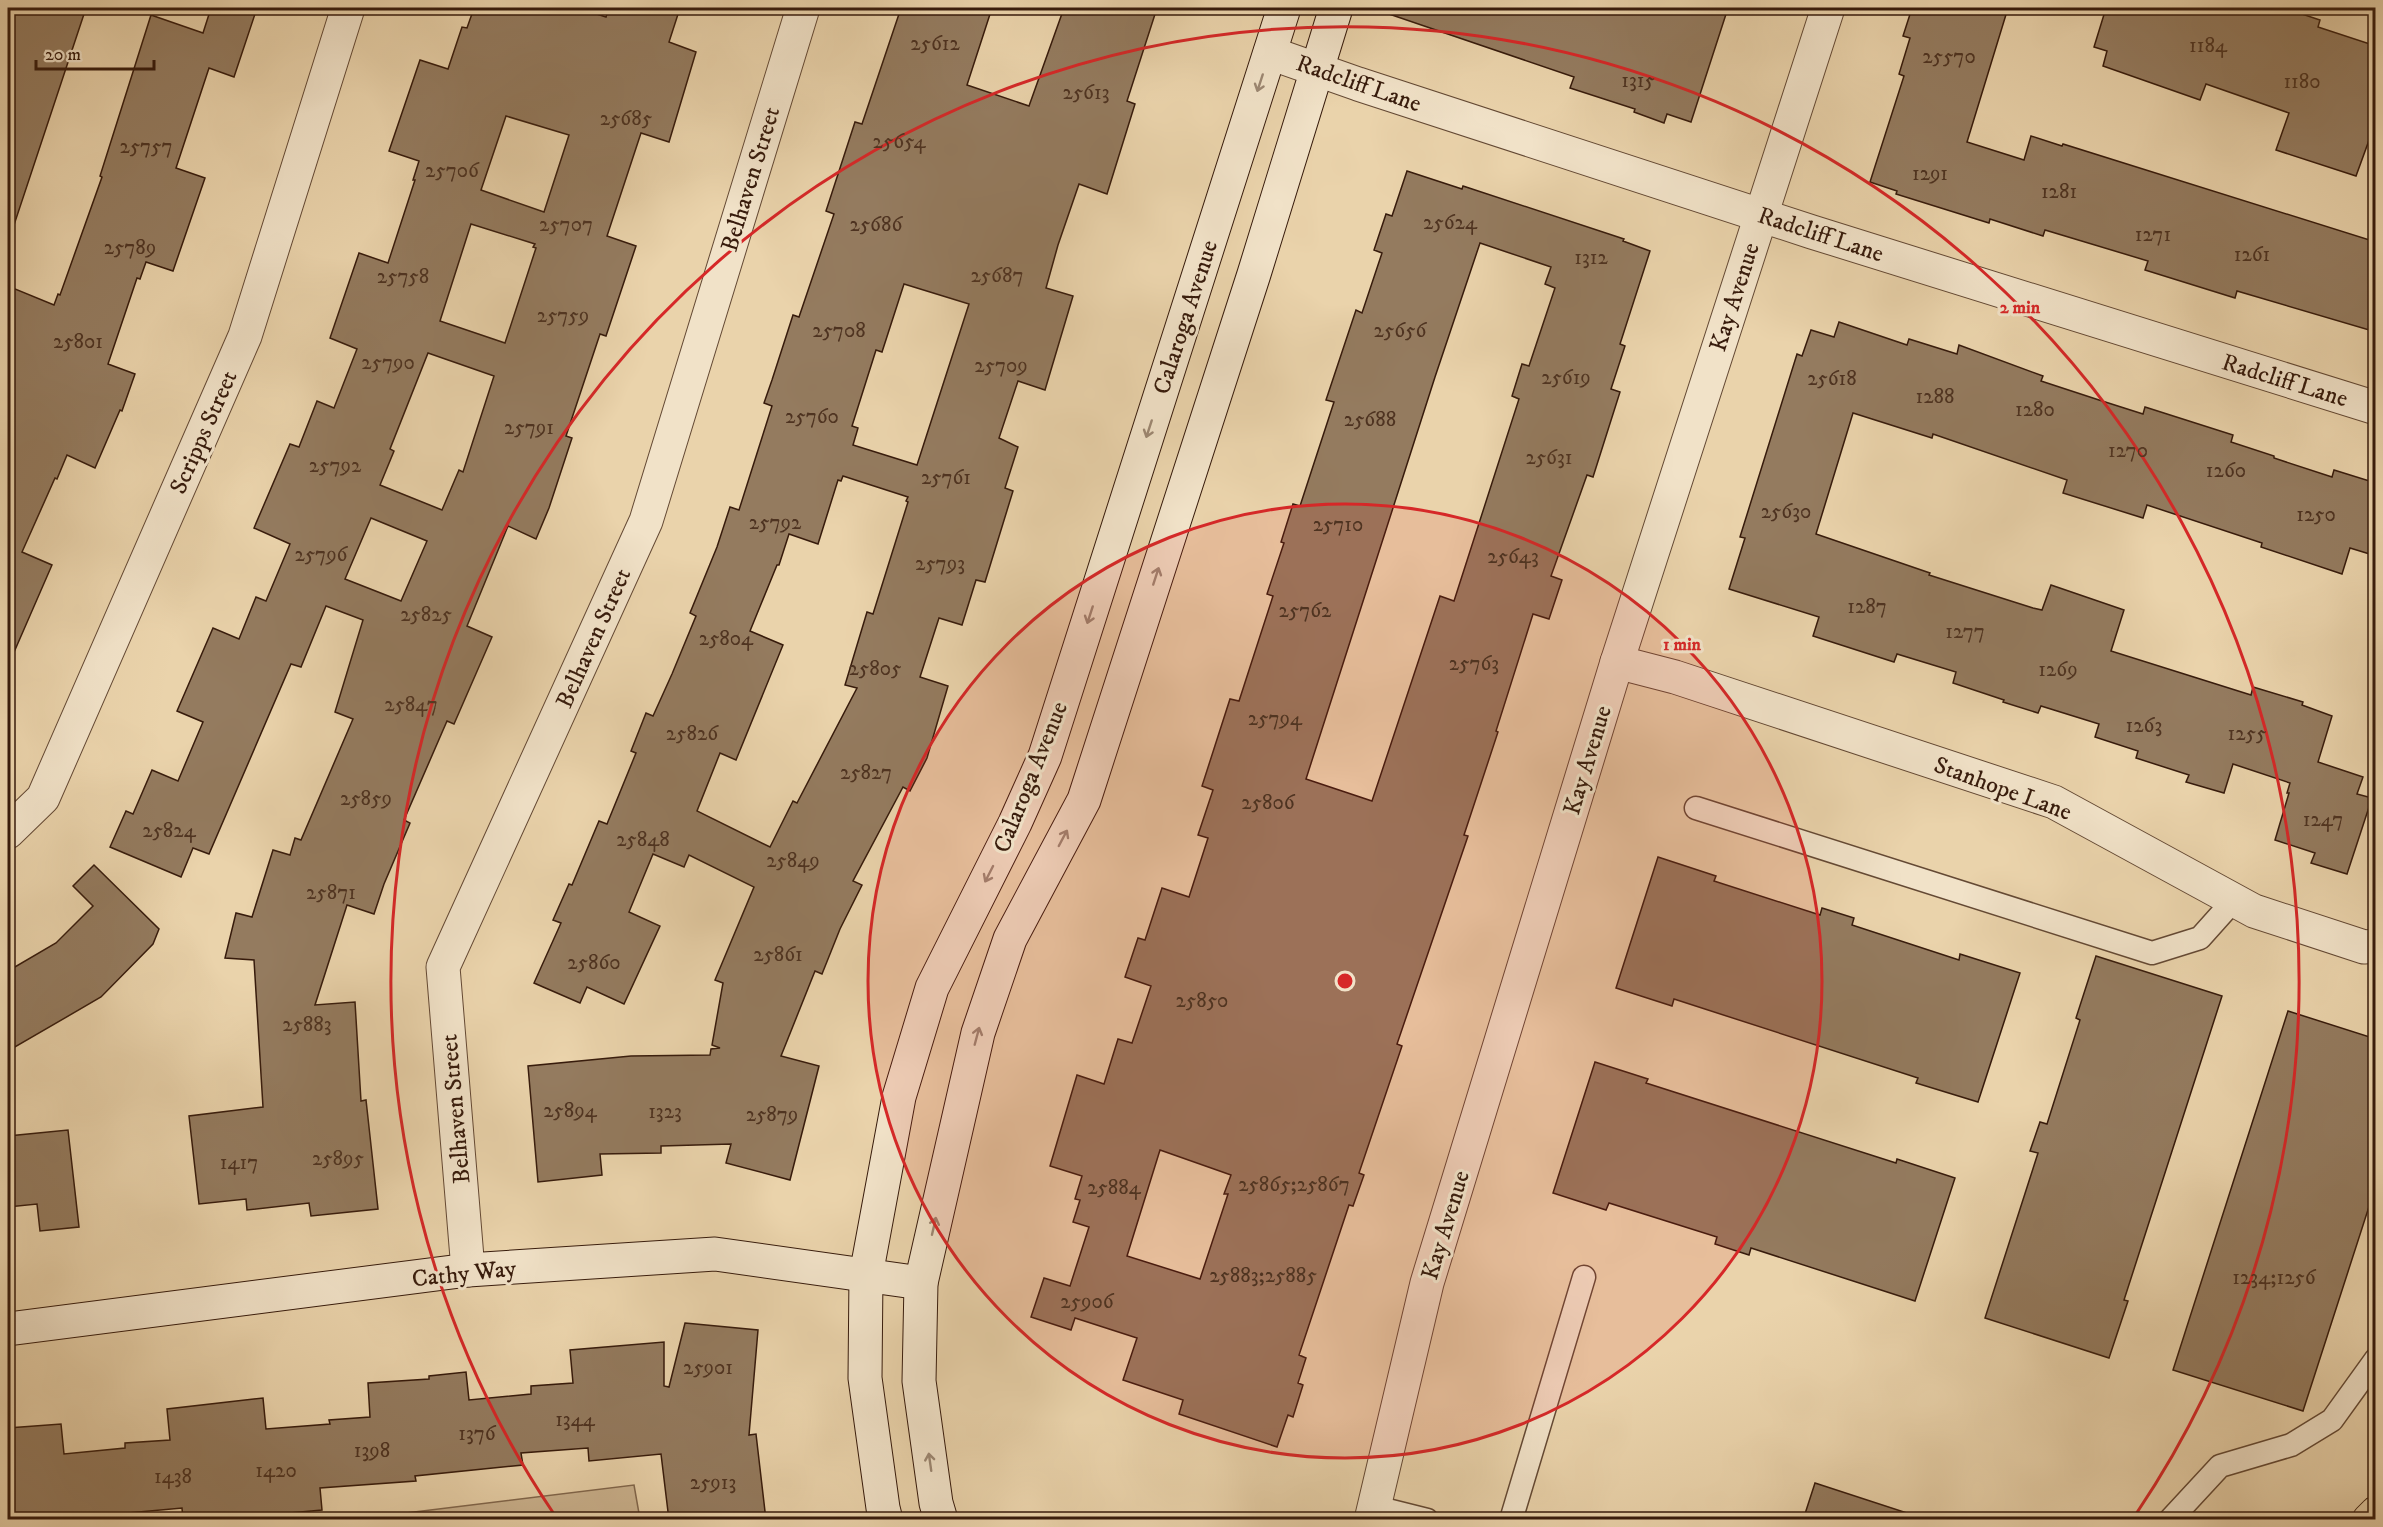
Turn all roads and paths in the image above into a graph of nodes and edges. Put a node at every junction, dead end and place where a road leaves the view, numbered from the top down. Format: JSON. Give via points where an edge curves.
{"nodes":[{"id":1,"x":348,"y":8,"type":"edge"},
{"id":2,"x":803,"y":8,"type":"edge"},
{"id":3,"x":1284,"y":8,"type":"edge"},
{"id":4,"x":1336,"y":8,"type":"edge"},
{"id":5,"x":1828,"y":8,"type":"edge"},
{"id":6,"x":1270,"y":53,"type":"junction"},
{"id":7,"x":1317,"y":68,"type":"junction"},
{"id":8,"x":1760,"y":214,"type":"junction"},
{"id":9,"x":2376,"y":408,"type":"edge"},
{"id":10,"x":1617,"y":662,"type":"junction"},
{"id":11,"x":1696,"y":808,"type":"dead end"},
{"id":12,"x":8,"y":832,"type":"edge"},
{"id":13,"x":2234,"y":900,"type":"junction"},
{"id":14,"x":2376,"y":946,"type":"edge"},
{"id":15,"x":468,"y":1270,"type":"junction"},
{"id":16,"x":866,"y":1275,"type":"junction"},
{"id":17,"x":1584,"y":1277,"type":"dead end"},
{"id":18,"x":921,"y":1283,"type":"junction"},
{"id":19,"x":8,"y":1329,"type":"edge"},
{"id":20,"x":2376,"y":1359,"type":"edge"},
{"id":21,"x":1373,"y":1513,"type":"edge"},
{"id":22,"x":2376,"y":1513,"type":"edge"},
{"id":23,"x":886,"y":1520,"type":"edge"},
{"id":24,"x":941,"y":1520,"type":"edge"},
{"id":25,"x":1426,"y":1520,"type":"edge"},
{"id":26,"x":1511,"y":1520,"type":"edge"},
{"id":27,"x":2170,"y":1520,"type":"edge"},
{"id":28,"x":2369,"y":1520,"type":"edge"}],
"edges":[{"from":1,"to":12,"type":"street","name":"Scripps Street","via":[[245,336],[43,798]]},
{"from":2,"to":15,"type":"street","name":"Belhaven Street","via":[[646,521],[443,967]]},
{"from":3,"to":6,"type":"street","name":"Calaroga Avenue"},
{"from":4,"to":7,"type":"street","name":"Calaroga Avenue"},
{"from":5,"to":8,"type":"street","name":"Kay Avenue"},
{"from":6,"to":7,"type":"street","name":"Radcliff Lane"},
{"from":6,"to":16,"type":"street","name":"Calaroga Avenue","one_way":true,"via":[[1045,756],[932,988],[899,1097]]},
{"from":7,"to":8,"type":"street","name":"Radcliff Lane"},
{"from":18,"to":7,"type":"street","name":"Calaroga Avenue","one_way":true,"via":[[978,1033],[1010,939],[1084,800]]},
{"from":8,"to":9,"type":"street","name":"Radcliff Lane"},
{"from":8,"to":10,"type":"street","name":"Kay Avenue"},
{"from":10,"to":13,"type":"street","name":"Stanhope Lane","via":[[1675,677],[2054,802]]},
{"from":10,"to":21,"type":"street","name":"Kay Avenue","via":[[1427,1283]]},
{"from":11,"to":13,"type":"lane","via":[[2152,952],[2200,938]]},
{"from":13,"to":14,"type":"street","name":"Stanhope Lane","via":[[2254,911],[2364,947]]},
{"from":15,"to":16,"type":"street","name":"Cathy Way","via":[[715,1254]]},
{"from":15,"to":19,"type":"street","name":"Cathy Way"},
{"from":16,"to":18,"type":"street","name":"Cathy Way"},
{"from":16,"to":23,"type":"street","name":"Calaroga Avenue","via":[[865,1378]]},
{"from":17,"to":26,"type":"lane"},
{"from":24,"to":18,"type":"street","name":"Calaroga Avenue","one_way":true,"via":[[919,1382]]},
{"from":20,"to":27,"type":"lane","via":[[2332,1420],[2291,1444],[2220,1466]]},
{"from":21,"to":25,"type":"lane"},
{"from":22,"to":28,"type":"highway"}]}
